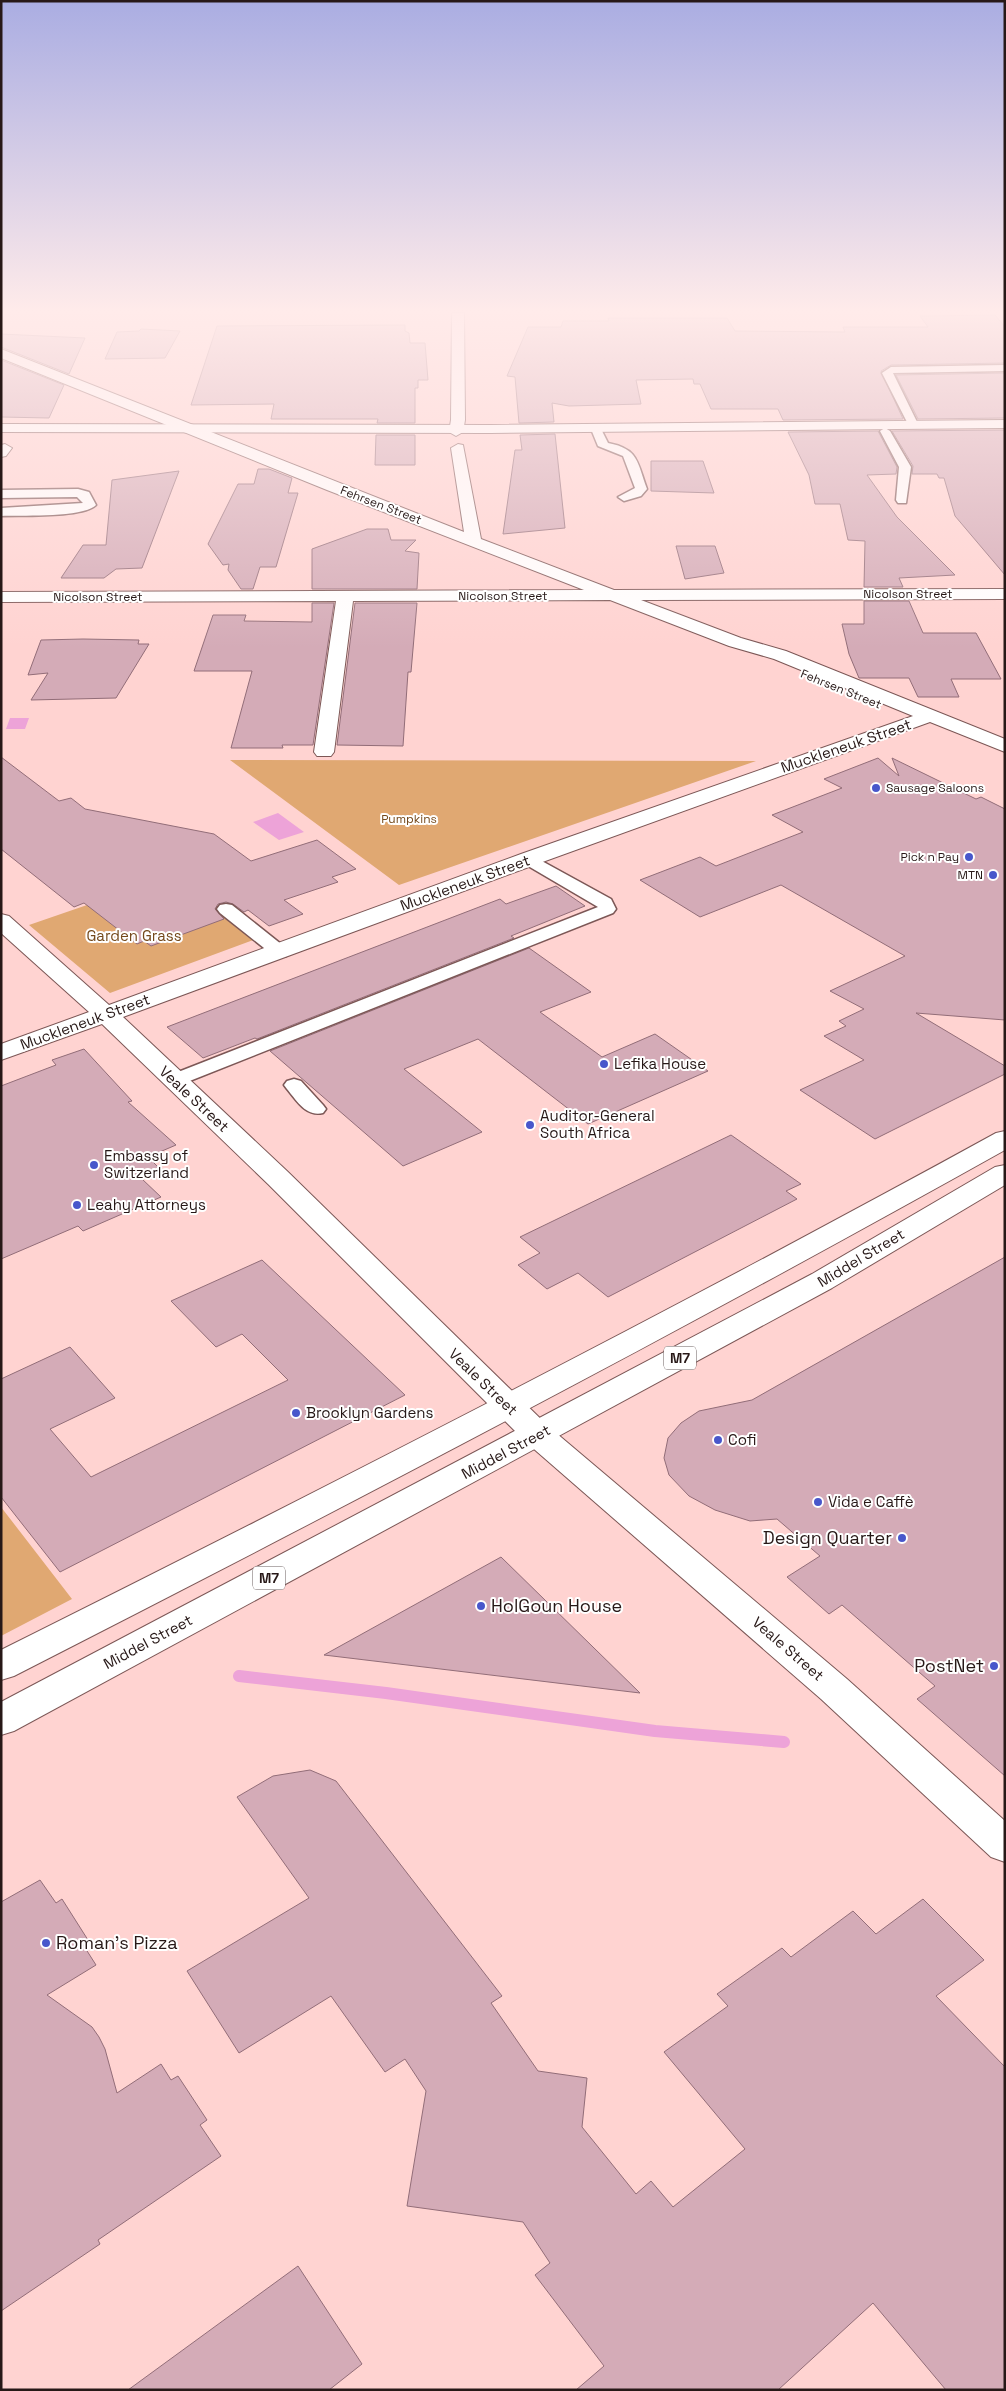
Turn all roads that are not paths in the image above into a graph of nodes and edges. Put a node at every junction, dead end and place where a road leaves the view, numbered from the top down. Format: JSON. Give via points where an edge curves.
{"nodes":[{"id":1,"x":178,"y":425,"type":"edge"},
{"id":2,"x":457,"y":425,"type":"edge"},
{"id":3,"x":841,"y":425,"type":"edge"},
{"id":4,"x":1,"y":428,"type":"edge"},
{"id":5,"x":186,"y":428,"type":"junction"},
{"id":6,"x":810,"y":428,"type":"junction"},
{"id":7,"x":596,"y":429,"type":"junction"},
{"id":8,"x":885,"y":431,"type":"junction"},
{"id":9,"x":1005,"y":431,"type":"edge"},
{"id":10,"x":202,"y":435,"type":"junction"},
{"id":11,"x":456,"y":436,"type":"junction"},
{"id":12,"x":2,"y":445,"type":"edge"},
{"id":13,"x":1,"y":494,"type":"edge"},
{"id":14,"x":624,"y":497,"type":"dead end"},
{"id":15,"x":902,"y":500,"type":"dead end"},
{"id":16,"x":1,"y":512,"type":"edge"},
{"id":17,"x":473,"y":541,"type":"junction"},
{"id":18,"x":1005,"y":594,"type":"edge"},
{"id":19,"x":614,"y":596,"type":"junction"},
{"id":20,"x":345,"y":597,"type":"junction"},
{"id":21,"x":1,"y":598,"type":"edge"},
{"id":22,"x":925,"y":718,"type":"junction"},
{"id":23,"x":1005,"y":746,"type":"edge"},
{"id":24,"x":324,"y":752,"type":"dead end"},
{"id":25,"x":1005,"y":755,"type":"edge"},
{"id":26,"x":529,"y":859,"type":"junction"},
{"id":27,"x":226,"y":909,"type":"dead end"},
{"id":28,"x":1,"y":921,"type":"edge"},
{"id":29,"x":280,"y":952,"type":"junction"},
{"id":30,"x":105,"y":1014,"type":"junction"},
{"id":31,"x":1,"y":1053,"type":"edge"},
{"id":32,"x":175,"y":1080,"type":"junction"},
{"id":33,"x":294,"y":1085,"type":"dead end"},
{"id":34,"x":316,"y":1109,"type":"dead end"},
{"id":35,"x":1005,"y":1139,"type":"edge"},
{"id":36,"x":1005,"y":1174,"type":"edge"},
{"id":37,"x":505,"y":1405,"type":"junction"},
{"id":38,"x":538,"y":1435,"type":"junction"},
{"id":39,"x":1,"y":1666,"type":"edge"},
{"id":40,"x":1,"y":1720,"type":"edge"},
{"id":41,"x":1005,"y":1845,"type":"edge"}],
"edges":[{"from":1,"to":5,"type":"street","name":"Fehrsen Street"},
{"from":2,"to":11,"type":"street"},
{"from":3,"to":6,"type":"street"},
{"from":4,"to":5,"type":"street"},
{"from":5,"to":10,"type":"street","name":"Fehrsen Street"},
{"from":5,"to":11,"type":"street"},
{"from":6,"to":7,"type":"street"},
{"from":6,"to":8,"type":"street"},
{"from":7,"to":11,"type":"street","via":[[490,429]]},
{"from":7,"to":14,"type":"lane","via":[[604,446],[628,454],[641,489]]},
{"from":8,"to":9,"type":"street"},
{"from":8,"to":15,"type":"lane","via":[[905,467]]},
{"from":10,"to":11,"type":"street"},
{"from":10,"to":12,"type":"street"},
{"from":10,"to":17,"type":"street","name":"Fehrsen Street"},
{"from":11,"to":17,"type":"street"},
{"from":13,"to":16,"type":"lane","via":[[78,493],[85,495],[90,505],[78,509]]},
{"from":17,"to":19,"type":"street","name":"Fehrsen Street"},
{"from":18,"to":19,"type":"street","name":"Nicolson Street"},
{"from":19,"to":20,"type":"street","name":"Nicolson Street"},
{"from":19,"to":22,"type":"street","name":"Fehrsen Street","via":[[734,642],[780,665]]},
{"from":20,"to":21,"type":"street","name":"Nicolson Street"},
{"from":20,"to":24,"type":"street"},
{"from":22,"to":23,"type":"street","name":"Fehrsen Street"},
{"from":22,"to":25,"type":"street","name":"Fehrsen Street"},
{"from":22,"to":26,"type":"street","name":"Muckleneuk Street"},
{"from":26,"to":29,"type":"street","name":"Muckleneuk Street"},
{"from":26,"to":32,"type":"lane","via":[[605,903],[607,910]]},
{"from":27,"to":29,"type":"lane"},
{"from":28,"to":30,"type":"street","name":"Veale Street"},
{"from":29,"to":30,"type":"street","name":"Muckleneuk Street"},
{"from":30,"to":31,"type":"street","name":"Muckleneuk Street"},
{"from":30,"to":32,"type":"street","name":"Veale Street"},
{"from":32,"to":37,"type":"street","name":"Veale Street"},
{"from":33,"to":34,"type":"lane"},
{"from":35,"to":37,"type":"street","number":"M7","via":[[828,1237]]},
{"from":36,"to":38,"type":"street","name":"Middel Street","number":"M7","via":[[822,1281]]},
{"from":37,"to":38,"type":"street","name":"Veale Street"},
{"from":37,"to":39,"type":"street","number":"M7"},
{"from":38,"to":40,"type":"street","name":"Middel Street","number":"M7"},
{"from":38,"to":41,"type":"street","name":"Veale Street","via":[[834,1689]]}]}
